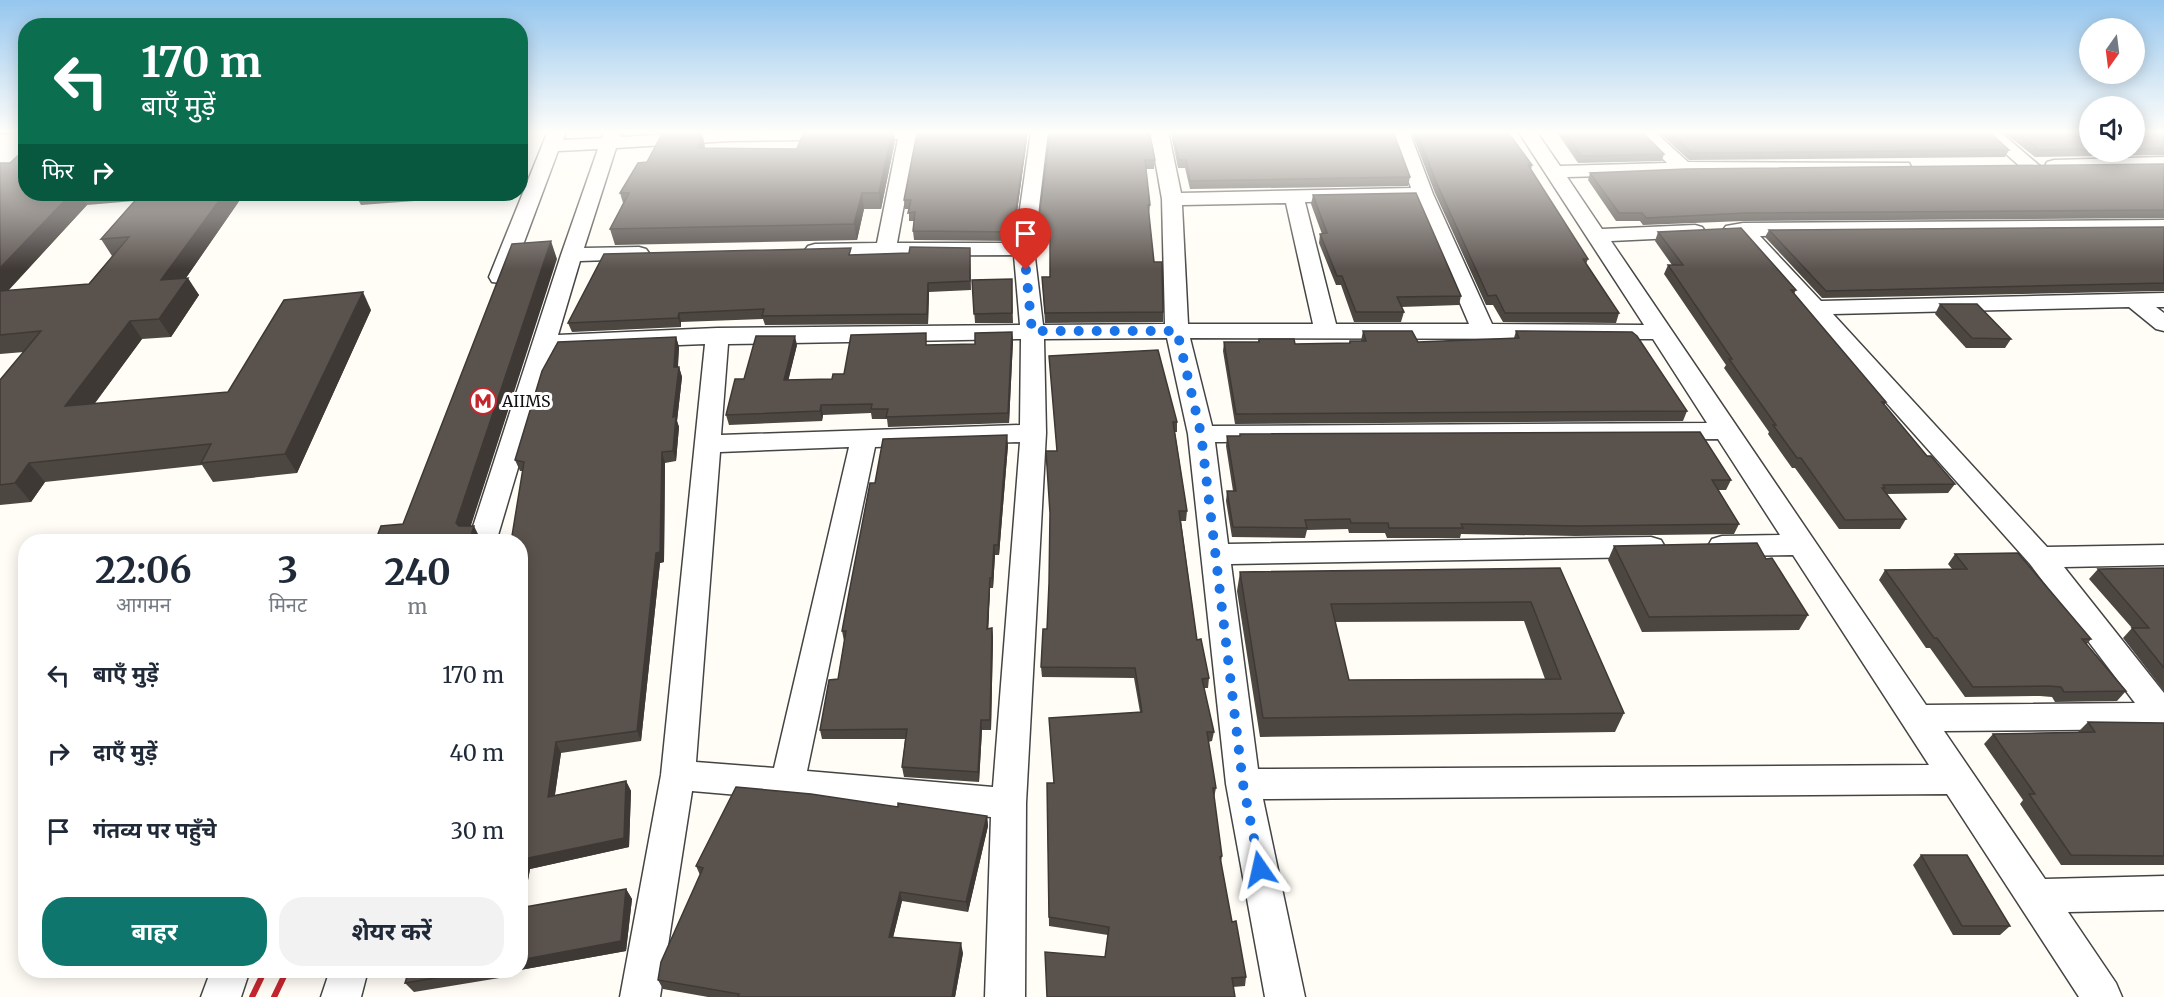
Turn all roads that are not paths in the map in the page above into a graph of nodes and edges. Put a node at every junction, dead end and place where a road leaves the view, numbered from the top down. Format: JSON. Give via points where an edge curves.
{"nodes":[{"id":1,"x":539,"y":178,"type":"edge"},
{"id":2,"x":598,"y":178,"type":"edge"},
{"id":3,"x":899,"y":178,"type":"edge"},
{"id":4,"x":1028,"y":178,"type":"edge"},
{"id":5,"x":1168,"y":178,"type":"edge"},
{"id":6,"x":1417,"y":178,"type":"edge"},
{"id":7,"x":1559,"y":178,"type":"edge"},
{"id":8,"x":1423,"y":194,"type":"junction"},
{"id":9,"x":1294,"y":197,"type":"junction"},
{"id":10,"x":1172,"y":199,"type":"junction"},
{"id":11,"x":2164,"y":226,"type":"edge"},
{"id":12,"x":1743,"y":230,"type":"junction"},
{"id":13,"x":1596,"y":234,"type":"junction"},
{"id":14,"x":886,"y":248,"type":"junction"},
{"id":15,"x":1024,"y":249,"type":"junction"},
{"id":16,"x":793,"y":250,"type":"edge"},
{"id":17,"x":664,"y":253,"type":"edge"},
{"id":18,"x":571,"y":255,"type":"junction"},
{"id":19,"x":2133,"y":300,"type":"junction"},
{"id":20,"x":2164,"y":300,"type":"edge"},
{"id":21,"x":490,"y":302,"type":"edge"},
{"id":22,"x":1813,"y":308,"type":"junction"},
{"id":23,"x":2164,"y":324,"type":"edge"},
{"id":24,"x":1326,"y":330,"type":"junction"},
{"id":25,"x":1483,"y":330,"type":"junction"},
{"id":26,"x":1032,"y":331,"type":"junction"},
{"id":27,"x":1177,"y":331,"type":"junction"},
{"id":28,"x":1661,"y":332,"type":"junction"},
{"id":29,"x":717,"y":335,"type":"junction"},
{"id":30,"x":544,"y":343,"type":"junction"},
{"id":31,"x":1727,"y":431,"type":"junction"},
{"id":32,"x":1033,"y":434,"type":"junction"},
{"id":33,"x":1201,"y":434,"type":"junction"},
{"id":34,"x":864,"y":437,"type":"junction"},
{"id":35,"x":707,"y":444,"type":"junction"},
{"id":36,"x":484,"y":534,"type":"edge"},
{"id":37,"x":1802,"y":545,"type":"junction"},
{"id":38,"x":1215,"y":554,"type":"junction"},
{"id":39,"x":2164,"y":555,"type":"edge"},
{"id":40,"x":2040,"y":557,"type":"junction"},
{"id":41,"x":2164,"y":716,"type":"edge"},
{"id":42,"x":1917,"y":718,"type":"junction"},
{"id":43,"x":678,"y":775,"type":"junction"},
{"id":44,"x":1957,"y":779,"type":"junction"},
{"id":45,"x":1243,"y":784,"type":"junction"},
{"id":46,"x":787,"y":785,"type":"junction"},
{"id":47,"x":1009,"y":803,"type":"junction"},
{"id":48,"x":2164,"y":893,"type":"edge"},
{"id":49,"x":2035,"y":896,"type":"junction"},
{"id":50,"x":228,"y":978,"type":"edge"},
{"id":51,"x":347,"y":978,"type":"edge"},
{"id":52,"x":220,"y":997,"type":"edge"},
{"id":53,"x":341,"y":997,"type":"edge"},
{"id":54,"x":640,"y":997,"type":"edge"},
{"id":55,"x":1005,"y":997,"type":"edge"},
{"id":56,"x":1285,"y":997,"type":"edge"},
{"id":57,"x":2102,"y":997,"type":"edge"}],
"edges":[{"from":1,"to":21,"type":"street"},
{"from":2,"to":18,"type":"street"},
{"from":3,"to":14,"type":"street"},
{"from":4,"to":15,"type":"street"},
{"from":5,"to":10,"type":"street"},
{"from":6,"to":8,"type":"street"},
{"from":7,"to":13,"type":"street"},
{"from":8,"to":9,"type":"street"},
{"from":8,"to":25,"type":"street"},
{"from":9,"to":10,"type":"street"},
{"from":9,"to":24,"type":"street"},
{"from":10,"to":27,"type":"street"},
{"from":11,"to":12,"type":"street"},
{"from":12,"to":13,"type":"street"},
{"from":12,"to":22,"type":"street"},
{"from":13,"to":28,"type":"street"},
{"from":14,"to":15,"type":"street"},
{"from":14,"to":16,"type":"street"},
{"from":15,"to":26,"type":"street"},
{"from":17,"to":18,"type":"street"},
{"from":18,"to":30,"type":"street"},
{"from":19,"to":20,"type":"street"},
{"from":19,"to":22,"type":"street"},
{"from":19,"to":23,"type":"street"},
{"from":22,"to":40,"type":"street"},
{"from":24,"to":25,"type":"street"},
{"from":24,"to":27,"type":"street"},
{"from":25,"to":28,"type":"street"},
{"from":26,"to":27,"type":"street"},
{"from":26,"to":29,"type":"street"},
{"from":26,"to":32,"type":"street"},
{"from":27,"to":33,"type":"street"},
{"from":28,"to":31,"type":"street"},
{"from":29,"to":30,"type":"street"},
{"from":29,"to":35,"type":"street"},
{"from":30,"to":36,"type":"street"},
{"from":31,"to":33,"type":"street"},
{"from":31,"to":37,"type":"street"},
{"from":32,"to":34,"type":"street"},
{"from":32,"to":47,"type":"street"},
{"from":33,"to":38,"type":"street"},
{"from":34,"to":35,"type":"street"},
{"from":34,"to":46,"type":"street"},
{"from":35,"to":43,"type":"street"},
{"from":37,"to":38,"type":"street"},
{"from":37,"to":42,"type":"street"},
{"from":38,"to":45,"type":"street"},
{"from":39,"to":40,"type":"street"},
{"from":40,"to":41,"type":"street"},
{"from":41,"to":42,"type":"street"},
{"from":42,"to":44,"type":"street"},
{"from":43,"to":46,"type":"street"},
{"from":43,"to":54,"type":"street"},
{"from":44,"to":45,"type":"street"},
{"from":44,"to":49,"type":"street"},
{"from":45,"to":56,"type":"street"},
{"from":46,"to":47,"type":"street"},
{"from":47,"to":55,"type":"street"},
{"from":48,"to":49,"type":"street"},
{"from":49,"to":57,"type":"street"},
{"from":50,"to":52,"type":"street"},
{"from":51,"to":53,"type":"street"}]}
